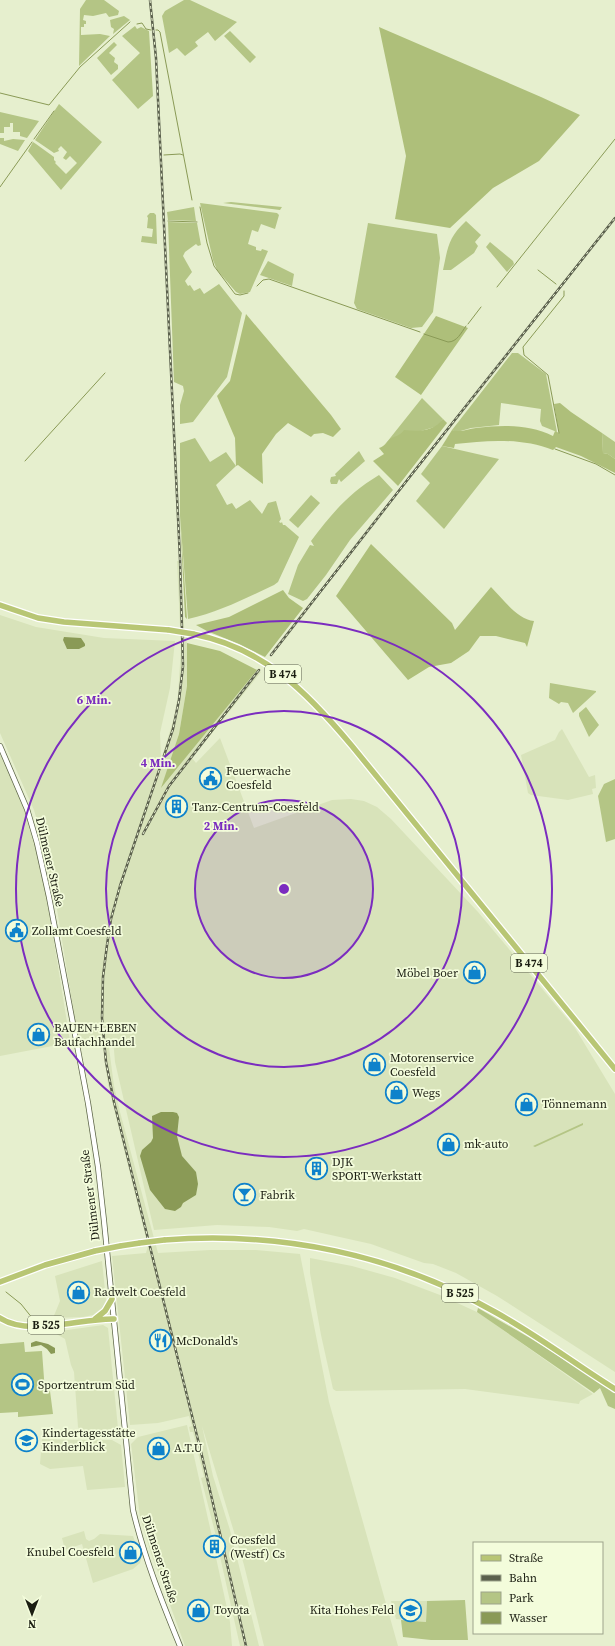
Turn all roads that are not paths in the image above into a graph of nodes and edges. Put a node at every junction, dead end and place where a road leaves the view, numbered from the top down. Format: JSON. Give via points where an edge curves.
{"nodes":[{"id":1,"x":0,"y":605,"type":"edge"},
{"id":2,"x":0,"y":746,"type":"edge"},
{"id":3,"x":615,"y":1068,"type":"edge"},
{"id":4,"x":0,"y":1282,"type":"edge"},
{"id":5,"x":112,"y":1299,"type":"junction"},
{"id":6,"x":0,"y":1318,"type":"edge"},
{"id":7,"x":114,"y":1319,"type":"junction"},
{"id":8,"x":93,"y":1320,"type":"junction"},
{"id":9,"x":615,"y":1389,"type":"edge"},
{"id":10,"x":180,"y":1646,"type":"edge"}],
"edges":[{"from":1,"to":3,"type":"main road","number":"B 474","bridge":true,"via":[[38,618],[64,622],[192,634],[229,644],[246,652],[297,685],[362,758]]},
{"from":2,"to":5,"type":"street","name":"Dülmener Straße","via":[[34,831],[49,897],[95,1145]]},
{"from":4,"to":9,"type":"main road","number":"B 525","bridge":true,"via":[[45,1265],[94,1251],[164,1240],[228,1237],[314,1246],[386,1264],[457,1292],[513,1322]]},
{"from":5,"to":7,"type":"street","name":"Dülmener Straße"},
{"from":5,"to":8,"type":"main road","via":[[105,1311]]},
{"from":6,"to":8,"type":"main road","number":"B 525","via":[[11,1324],[26,1327]]},
{"from":7,"to":8,"type":"main road","number":"B 525"},
{"from":7,"to":10,"type":"street","name":"Dülmener Straße","via":[[133,1510],[138,1533]]}]}
